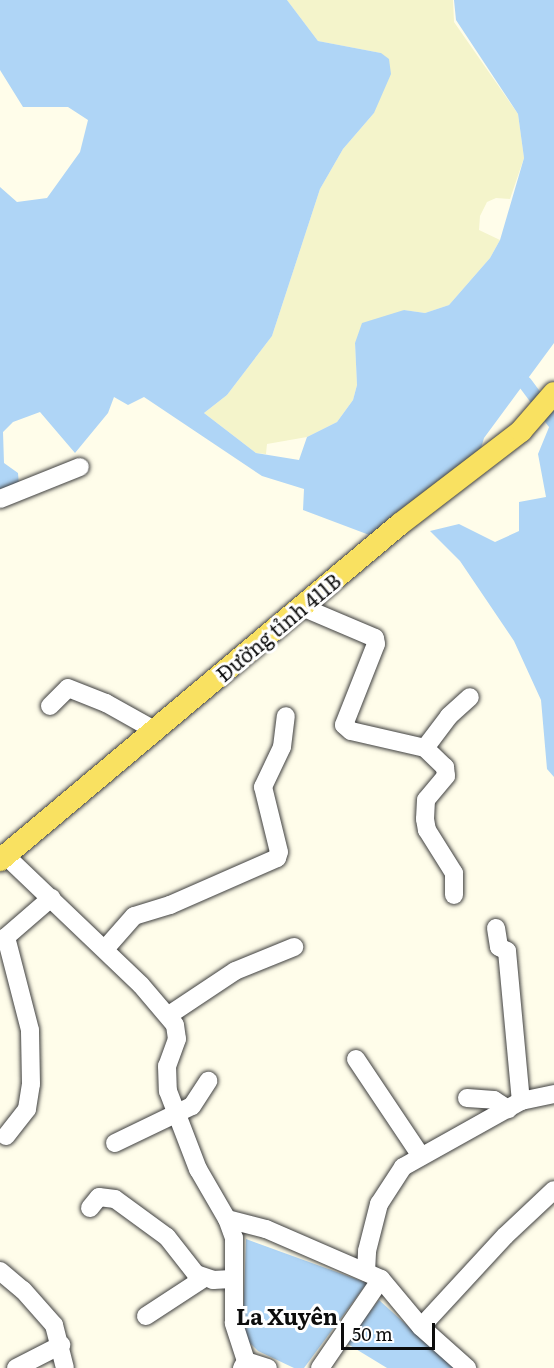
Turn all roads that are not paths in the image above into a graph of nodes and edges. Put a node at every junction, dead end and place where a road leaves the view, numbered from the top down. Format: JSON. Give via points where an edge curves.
{"nodes":[{"id":1,"x":554,"y":393,"type":"edge"},
{"id":2,"x":80,"y":467,"type":"dead end"},
{"id":3,"x":0,"y":499,"type":"edge"},
{"id":4,"x":302,"y":607,"type":"junction"},
{"id":5,"x":470,"y":697,"type":"dead end"},
{"id":6,"x":50,"y":706,"type":"dead end"},
{"id":7,"x":286,"y":716,"type":"dead end"},
{"id":8,"x":156,"y":730,"type":"junction"},
{"id":9,"x":424,"y":748,"type":"junction"},
{"id":10,"x":4,"y":859,"type":"edge"},
{"id":11,"x":454,"y":895,"type":"dead end"},
{"id":12,"x":51,"y":898,"type":"junction"},
{"id":13,"x":496,"y":928,"type":"dead end"},
{"id":14,"x":294,"y":947,"type":"dead end"},
{"id":15,"x":105,"y":950,"type":"junction"},
{"id":16,"x":169,"y":1015,"type":"junction"},
{"id":17,"x":356,"y":1059,"type":"dead end"},
{"id":18,"x":208,"y":1081,"type":"dead end"},
{"id":19,"x":554,"y":1094,"type":"edge"},
{"id":20,"x":467,"y":1098,"type":"dead end"},
{"id":21,"x":514,"y":1106,"type":"junction"},
{"id":22,"x":177,"y":1116,"type":"junction"},
{"id":23,"x":6,"y":1136,"type":"dead end"},
{"id":24,"x":115,"y":1143,"type":"dead end"},
{"id":25,"x":421,"y":1156,"type":"junction"},
{"id":26,"x":554,"y":1190,"type":"edge"},
{"id":27,"x":90,"y":1208,"type":"dead end"},
{"id":28,"x":227,"y":1219,"type":"junction"},
{"id":29,"x":0,"y":1271,"type":"edge"},
{"id":30,"x":373,"y":1275,"type":"junction"},
{"id":31,"x":204,"y":1278,"type":"junction"},
{"id":32,"x":232,"y":1279,"type":"junction"},
{"id":33,"x":146,"y":1316,"type":"dead end"},
{"id":34,"x":421,"y":1327,"type":"junction"},
{"id":35,"x":61,"y":1345,"type":"junction"},
{"id":36,"x":244,"y":1365,"type":"edge"},
{"id":37,"x":16,"y":1368,"type":"edge"},
{"id":38,"x":65,"y":1368,"type":"edge"},
{"id":39,"x":268,"y":1368,"type":"edge"},
{"id":40,"x":320,"y":1368,"type":"edge"},
{"id":41,"x":467,"y":1368,"type":"edge"}],
"edges":[{"from":1,"to":4,"type":"main road","name":"Đường tỉnh 411B","via":[[521,431]]},
{"from":2,"to":3,"type":"street"},
{"from":4,"to":8,"type":"main road","name":"Đường tỉnh 411B"},
{"from":4,"to":9,"type":"street","via":[[375,638],[344,725],[351,731]]},
{"from":5,"to":9,"type":"street"},
{"from":6,"to":8,"type":"street","via":[[68,688],[106,702]]},
{"from":7,"to":15,"type":"street","via":[[282,747],[263,788],[279,852],[277,858],[170,905],[134,916]]},
{"from":8,"to":10,"type":"main road","name":"Đường tỉnh 411B"},
{"from":9,"to":11,"type":"street","via":[[447,771],[426,800],[425,819],[427,830],[454,873]]},
{"from":10,"to":12,"type":"street"},
{"from":12,"to":15,"type":"street"},
{"from":12,"to":23,"type":"street","via":[[6,937],[30,1030],[31,1084],[27,1109]]},
{"from":13,"to":21,"type":"street","via":[[499,947],[507,951]]},
{"from":14,"to":16,"type":"street","via":[[235,971]]},
{"from":15,"to":16,"type":"street"},
{"from":16,"to":22,"type":"street","via":[[177,1039],[167,1066],[168,1091]]},
{"from":17,"to":25,"type":"street"},
{"from":18,"to":22,"type":"street","via":[[198,1101]]},
{"from":19,"to":21,"type":"street"},
{"from":20,"to":21,"type":"street"},
{"from":21,"to":25,"type":"street"},
{"from":22,"to":24,"type":"street"},
{"from":22,"to":28,"type":"street","via":[[198,1169]]},
{"from":25,"to":30,"type":"street","via":[[403,1167],[379,1204],[367,1251]]},
{"from":26,"to":34,"type":"street","via":[[505,1236]]},
{"from":27,"to":31,"type":"street","via":[[99,1197],[115,1199],[167,1237],[196,1274]]},
{"from":28,"to":30,"type":"street","via":[[266,1229]]},
{"from":28,"to":32,"type":"street","via":[[234,1238]]},
{"from":29,"to":35,"type":"street","via":[[46,1314],[58,1331]]},
{"from":30,"to":34,"type":"street"},
{"from":30,"to":40,"type":"street"},
{"from":31,"to":32,"type":"street"},
{"from":31,"to":33,"type":"street"},
{"from":32,"to":36,"type":"street","via":[[234,1323]]},
{"from":34,"to":41,"type":"street"},
{"from":35,"to":37,"type":"street"},
{"from":35,"to":38,"type":"street"},
{"from":36,"to":39,"type":"street"}]}
